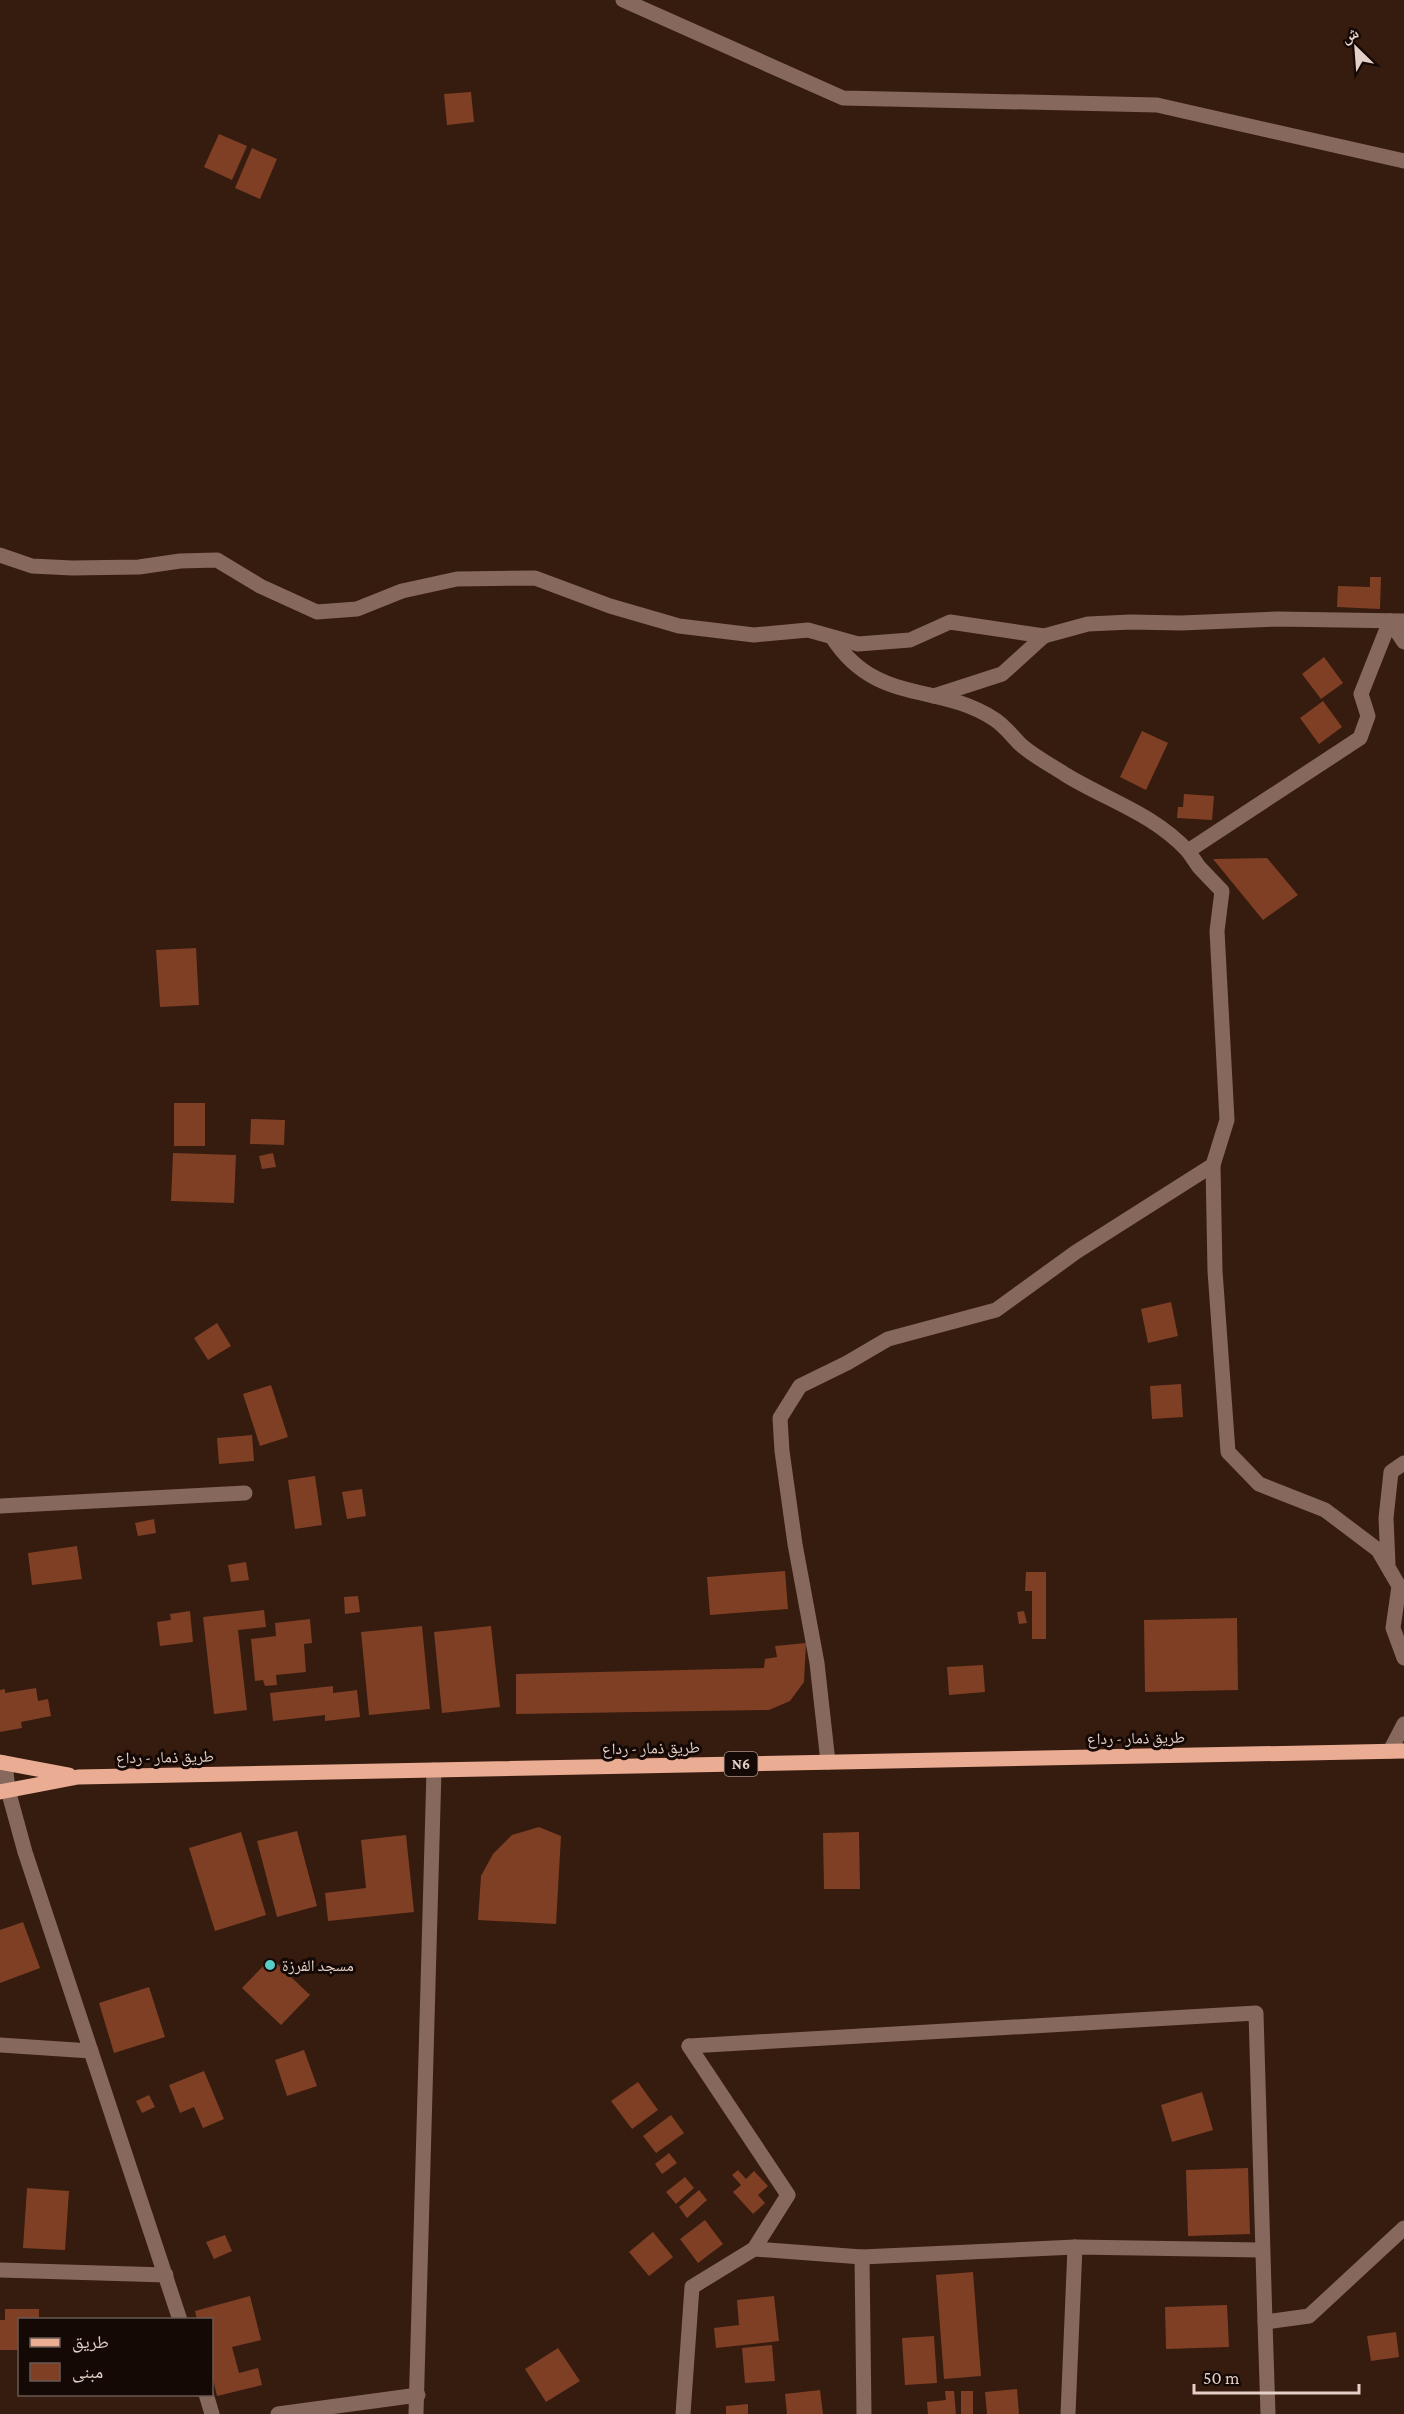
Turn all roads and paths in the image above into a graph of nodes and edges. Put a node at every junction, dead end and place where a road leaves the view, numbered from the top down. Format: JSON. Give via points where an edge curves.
{"nodes":[{"id":1,"x":623,"y":0,"type":"edge"},
{"id":2,"x":1404,"y":161,"type":"edge"},
{"id":3,"x":0,"y":555,"type":"edge"},
{"id":4,"x":1397,"y":621,"type":"edge"},
{"id":5,"x":1044,"y":636,"type":"junction"},
{"id":6,"x":832,"y":637,"type":"junction"},
{"id":7,"x":1404,"y":642,"type":"edge"},
{"id":8,"x":932,"y":697,"type":"junction"},
{"id":9,"x":1188,"y":851,"type":"junction"},
{"id":10,"x":1213,"y":1164,"type":"junction"},
{"id":11,"x":1404,"y":1463,"type":"edge"},
{"id":12,"x":244,"y":1493,"type":"dead end"},
{"id":13,"x":0,"y":1506,"type":"edge"},
{"id":14,"x":1388,"y":1567,"type":"junction"},
{"id":15,"x":1404,"y":1658,"type":"edge"},
{"id":16,"x":1404,"y":1724,"type":"edge"},
{"id":17,"x":1397,"y":1751,"type":"edge"},
{"id":18,"x":2,"y":1762,"type":"edge"},
{"id":19,"x":828,"y":1762,"type":"junction"},
{"id":20,"x":434,"y":1770,"type":"junction"},
{"id":21,"x":78,"y":1777,"type":"junction"},
{"id":22,"x":4,"y":1791,"type":"edge"},
{"id":23,"x":0,"y":2045,"type":"edge"},
{"id":24,"x":91,"y":2051,"type":"junction"},
{"id":25,"x":1404,"y":2228,"type":"edge"},
{"id":26,"x":1075,"y":2247,"type":"junction"},
{"id":27,"x":754,"y":2249,"type":"junction"},
{"id":28,"x":1262,"y":2250,"type":"junction"},
{"id":29,"x":862,"y":2257,"type":"junction"},
{"id":30,"x":0,"y":2270,"type":"edge"},
{"id":31,"x":166,"y":2275,"type":"junction"},
{"id":32,"x":180,"y":2318,"type":"edge"},
{"id":33,"x":1265,"y":2322,"type":"junction"},
{"id":34,"x":418,"y":2395,"type":"junction"},
{"id":35,"x":207,"y":2396,"type":"edge"},
{"id":36,"x":212,"y":2414,"type":"edge"},
{"id":37,"x":278,"y":2414,"type":"edge"},
{"id":38,"x":416,"y":2414,"type":"edge"},
{"id":39,"x":683,"y":2414,"type":"edge"},
{"id":40,"x":864,"y":2414,"type":"edge"},
{"id":41,"x":1068,"y":2414,"type":"edge"},
{"id":42,"x":1268,"y":2414,"type":"edge"}],
"edges":[{"from":1,"to":2,"type":"street","via":[[843,98],[1157,105]]},
{"from":3,"to":6,"type":"street","via":[[32,566],[72,568],[218,560],[317,612],[357,609],[402,591],[457,579],[535,578],[610,606],[680,626],[754,635],[808,630]]},
{"from":4,"to":5,"type":"street","via":[[1120,622],[1088,624]]},
{"from":4,"to":7,"type":"street"},
{"from":4,"to":9,"type":"street","via":[[1361,694],[1368,716],[1360,738]]},
{"from":5,"to":6,"type":"street","via":[[950,622],[910,640],[858,644]]},
{"from":5,"to":8,"type":"street","via":[[1002,674]]},
{"from":6,"to":8,"type":"street","via":[[844,655],[875,679]]},
{"from":8,"to":9,"type":"street","via":[[994,719],[1022,745],[1067,776],[1131,807],[1172,834]]},
{"from":9,"to":10,"type":"street","via":[[1222,891],[1217,931],[1227,1120]]},
{"from":10,"to":14,"type":"street","via":[[1215,1271],[1228,1452],[1259,1484],[1325,1510],[1378,1550]]},
{"from":10,"to":19,"type":"street","via":[[1076,1252],[996,1310],[888,1339],[800,1386],[780,1418],[782,1451],[817,1663]]},
{"from":11,"to":14,"type":"street","via":[[1391,1472],[1386,1518]]},
{"from":12,"to":13,"type":"street"},
{"from":14,"to":15,"type":"street","via":[[1399,1586],[1393,1628]]},
{"from":16,"to":17,"type":"street"},
{"from":17,"to":19,"type":"main road","name":"طريق ذمار - رداع","number":"N6"},
{"from":18,"to":21,"type":"main road","number":"N6"},
{"from":18,"to":22,"type":"street"},
{"from":19,"to":20,"type":"main road","name":"طريق ذمار - رداع","number":"N6"},
{"from":20,"to":21,"type":"main road","name":"طريق ذمار - رداع","number":"N6"},
{"from":20,"to":34,"type":"street"},
{"from":21,"to":22,"type":"main road","number":"N6"},
{"from":22,"to":24,"type":"street"},
{"from":23,"to":24,"type":"street"},
{"from":24,"to":31,"type":"street"},
{"from":25,"to":33,"type":"street","via":[[1309,2316]]},
{"from":26,"to":28,"type":"street"},
{"from":26,"to":29,"type":"street"},
{"from":26,"to":41,"type":"street"},
{"from":27,"to":28,"type":"street","via":[[788,2195],[689,2046],[1256,2013]]},
{"from":27,"to":29,"type":"street"},
{"from":27,"to":39,"type":"street","via":[[692,2287]]},
{"from":28,"to":33,"type":"street"},
{"from":29,"to":40,"type":"street"},
{"from":30,"to":31,"type":"street"},
{"from":31,"to":32,"type":"street"},
{"from":33,"to":42,"type":"street"},
{"from":34,"to":37,"type":"street"},
{"from":34,"to":38,"type":"street"},
{"from":35,"to":36,"type":"street"}]}
